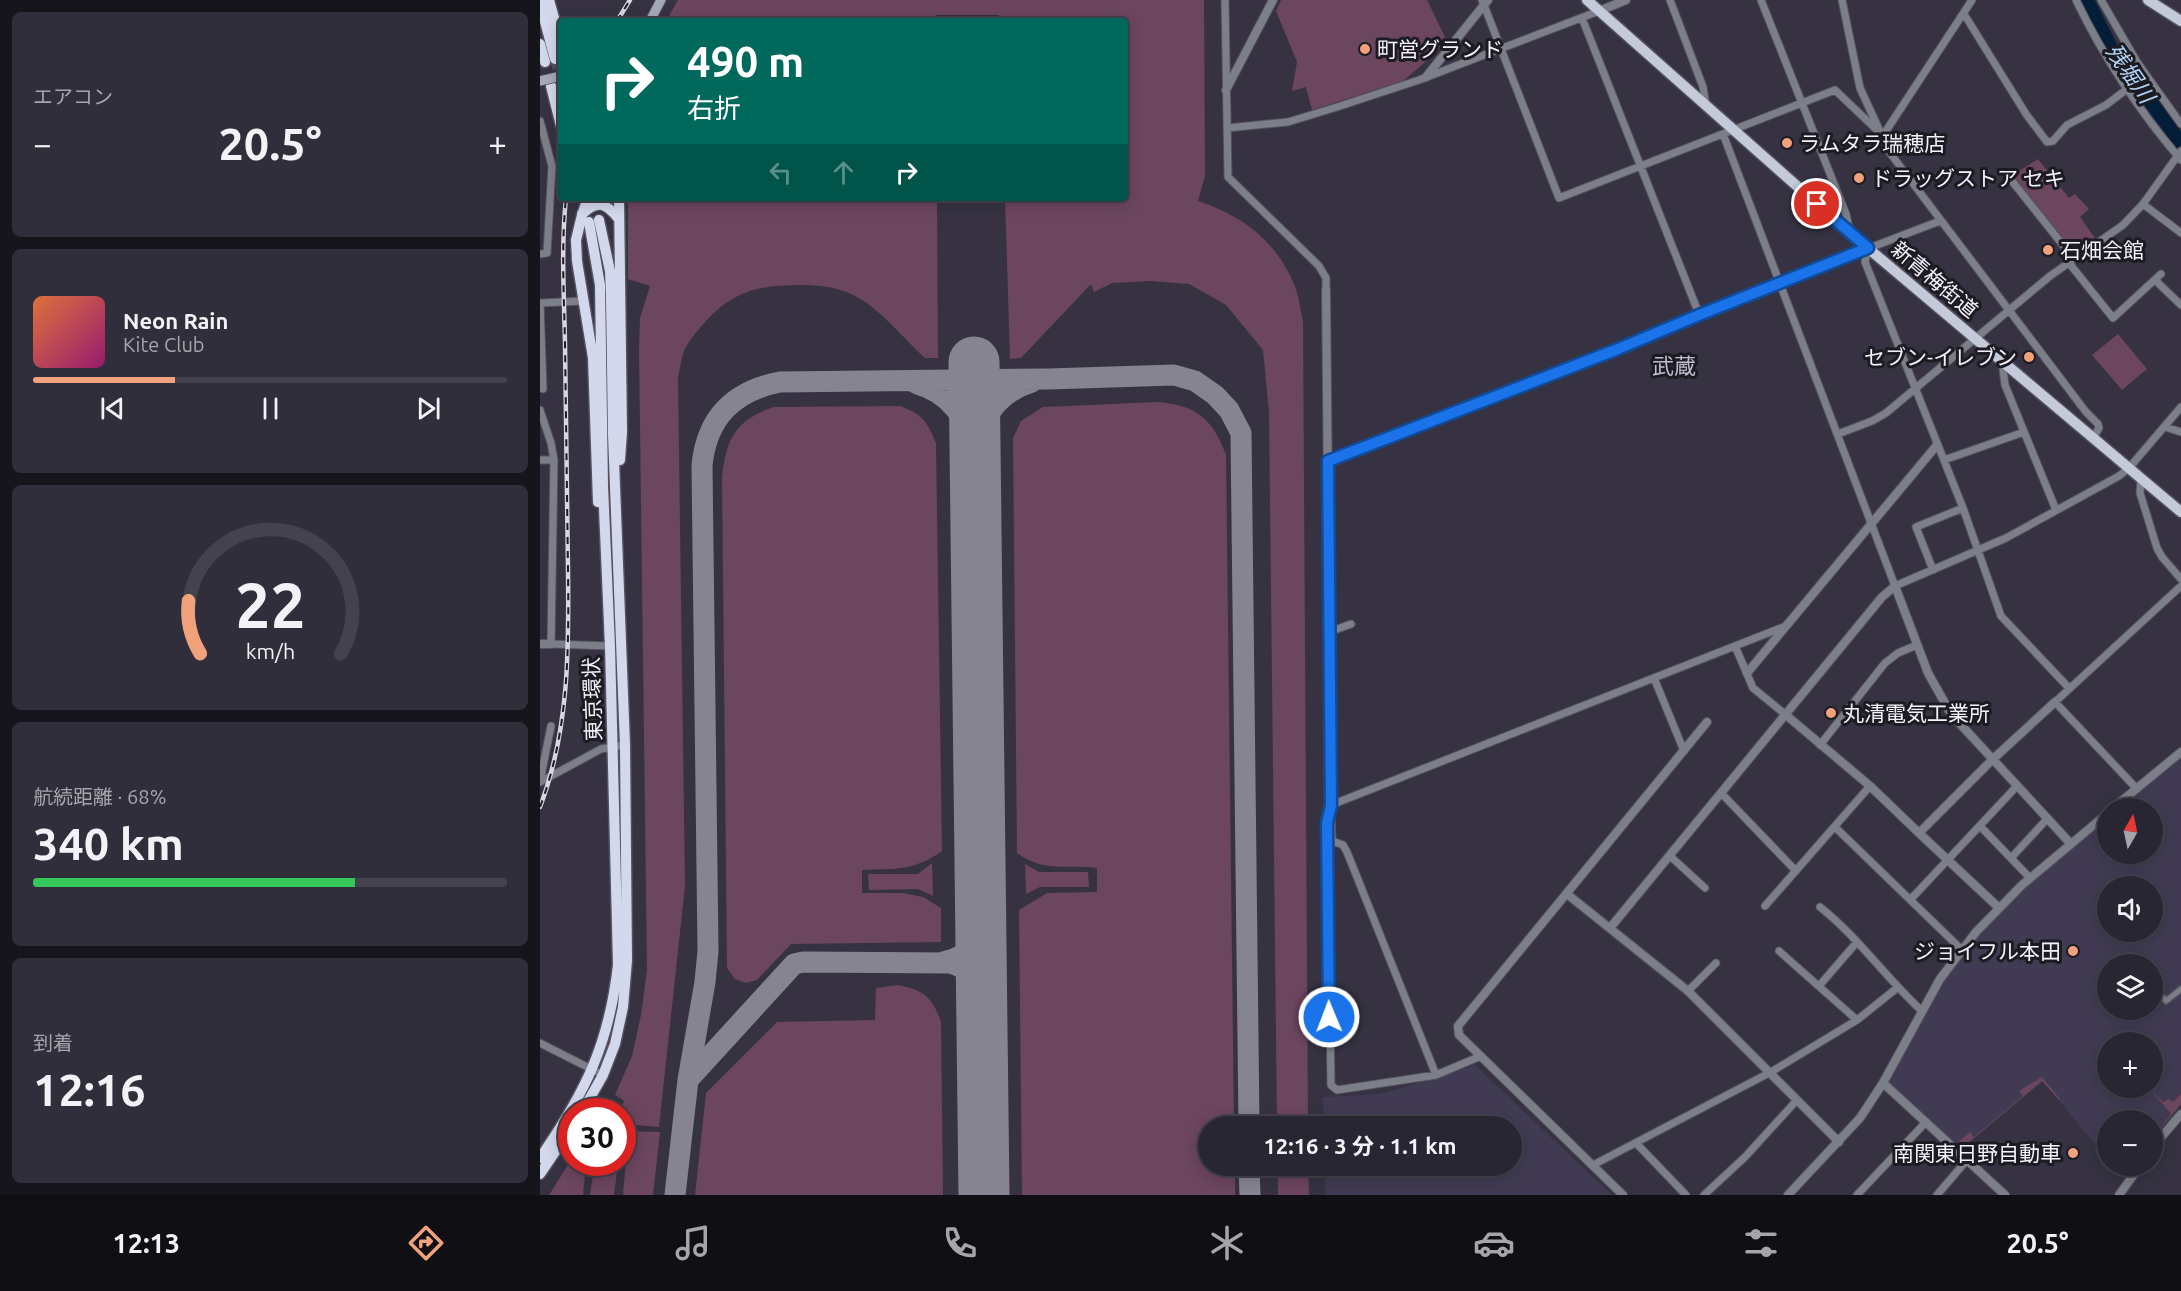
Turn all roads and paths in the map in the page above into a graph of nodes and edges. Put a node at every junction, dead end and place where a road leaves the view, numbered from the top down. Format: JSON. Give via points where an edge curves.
{"nodes":[{"id":1,"x":549,"y":0,"type":"edge"},
{"id":2,"x":661,"y":0,"type":"edge"},
{"id":3,"x":1225,"y":0,"type":"edge"},
{"id":4,"x":1273,"y":0,"type":"edge"},
{"id":5,"x":1587,"y":0,"type":"edge"},
{"id":6,"x":1626,"y":0,"type":"edge"},
{"id":7,"x":1670,"y":0,"type":"edge"},
{"id":8,"x":1761,"y":0,"type":"edge"},
{"id":9,"x":1842,"y":0,"type":"edge"},
{"id":10,"x":1972,"y":0,"type":"edge"},
{"id":11,"x":2076,"y":0,"type":"edge"},
{"id":12,"x":2101,"y":0,"type":"edge"},
{"id":13,"x":2148,"y":0,"type":"edge"},
{"id":14,"x":1485,"y":2,"type":"edge"},
{"id":15,"x":540,"y":3,"type":"edge"},
{"id":16,"x":1599,"y":11,"type":"junction"},
{"id":17,"x":1964,"y":14,"type":"junction"},
{"id":18,"x":652,"y":18,"type":"edge"},
{"id":19,"x":1581,"y":18,"type":"junction"},
{"id":20,"x":2181,"y":21,"type":"edge"},
{"id":21,"x":558,"y":32,"type":"edge"},
{"id":22,"x":540,"y":44,"type":"edge"},
{"id":23,"x":1501,"y":50,"type":"junction"},
{"id":24,"x":558,"y":77,"type":"edge"},
{"id":25,"x":1426,"y":78,"type":"junction"},
{"id":26,"x":540,"y":81,"type":"edge"},
{"id":27,"x":551,"y":86,"type":"dead end"},
{"id":28,"x":2127,"y":89,"type":"junction"},
{"id":29,"x":1226,"y":90,"type":"junction"},
{"id":30,"x":1802,"y":104,"type":"junction"},
{"id":31,"x":1706,"y":106,"type":"junction"},
{"id":32,"x":558,"y":114,"type":"edge"},
{"id":33,"x":540,"y":121,"type":"edge"},
{"id":34,"x":2181,"y":124,"type":"edge"},
{"id":35,"x":1227,"y":128,"type":"junction"},
{"id":36,"x":1728,"y":132,"type":"junction"},
{"id":37,"x":1880,"y":135,"type":"junction"},
{"id":38,"x":2180,"y":155,"type":"edge"},
{"id":39,"x":1640,"y":165,"type":"junction"},
{"id":40,"x":2008,"y":176,"type":"dead end"},
{"id":41,"x":588,"y":201,"type":"edge"},
{"id":42,"x":619,"y":201,"type":"edge"},
{"id":43,"x":2143,"y":204,"type":"junction"},
{"id":44,"x":590,"y":219,"type":"junction"},
{"id":45,"x":620,"y":219,"type":"junction"},
{"id":46,"x":1940,"y":221,"type":"junction"},
{"id":47,"x":1850,"y":233,"type":"junction"},
{"id":48,"x":2181,"y":233,"type":"edge"},
{"id":49,"x":1868,"y":248,"type":"junction"},
{"id":50,"x":540,"y":254,"type":"edge"},
{"id":51,"x":2072,"y":261,"type":"junction"},
{"id":52,"x":1779,"y":284,"type":"junction"},
{"id":53,"x":1326,"y":290,"type":"joint"},
{"id":54,"x":583,"y":301,"type":"junction"},
{"id":55,"x":540,"y":303,"type":"edge"},
{"id":56,"x":2181,"y":305,"type":"edge"},
{"id":57,"x":2009,"y":310,"type":"junction"},
{"id":58,"x":1699,"y":315,"type":"junction"},
{"id":59,"x":1975,"y":338,"type":"junction"},
{"id":60,"x":2002,"y":361,"type":"junction"},
{"id":61,"x":543,"y":389,"type":"dead end"},
{"id":62,"x":1915,"y":390,"type":"junction"},
{"id":63,"x":2181,"y":407,"type":"edge"},
{"id":64,"x":540,"y":410,"type":"edge"},
{"id":65,"x":2165,"y":428,"type":"junction"},
{"id":66,"x":2024,"y":432,"type":"junction"},
{"id":67,"x":2181,"y":432,"type":"edge"},
{"id":68,"x":1838,"y":434,"type":"junction"},
{"id":69,"x":2093,"y":438,"type":"junction"},
{"id":70,"x":1937,"y":445,"type":"junction"},
{"id":71,"x":540,"y":460,"type":"edge"},
{"id":72,"x":554,"y":460,"type":"junction"},
{"id":73,"x":1944,"y":460,"type":"junction"},
{"id":74,"x":1328,"y":461,"type":"junction"},
{"id":75,"x":2129,"y":468,"type":"junction"},
{"id":76,"x":2141,"y":479,"type":"junction"},
{"id":77,"x":616,"y":490,"type":"junction"},
{"id":78,"x":1963,"y":508,"type":"junction"},
{"id":79,"x":2056,"y":510,"type":"junction"},
{"id":80,"x":2181,"y":512,"type":"edge"},
{"id":81,"x":1870,"y":525,"type":"junction"},
{"id":82,"x":1979,"y":550,"type":"junction"},
{"id":83,"x":1933,"y":570,"type":"junction"},
{"id":84,"x":607,"y":579,"type":"junction"},
{"id":85,"x":2181,"y":579,"type":"edge"},
{"id":86,"x":1894,"y":586,"type":"junction"},
{"id":87,"x":2181,"y":586,"type":"edge"},
{"id":88,"x":1351,"y":624,"type":"dead end"},
{"id":89,"x":1788,"y":625,"type":"junction"},
{"id":90,"x":1329,"y":632,"type":"junction"},
{"id":91,"x":540,"y":644,"type":"edge"},
{"id":92,"x":551,"y":644,"type":"junction"},
{"id":93,"x":1917,"y":645,"type":"junction"},
{"id":94,"x":610,"y":646,"type":"junction"},
{"id":95,"x":1735,"y":646,"type":"junction"},
{"id":96,"x":1747,"y":673,"type":"junction"},
{"id":97,"x":1654,"y":678,"type":"junction"},
{"id":98,"x":2069,"y":688,"type":"junction"},
{"id":99,"x":2055,"y":702,"type":"junction"},
{"id":100,"x":1786,"y":715,"type":"junction"},
{"id":101,"x":1707,"y":722,"type":"dead end"},
{"id":102,"x":551,"y":726,"type":"dead end"},
{"id":103,"x":625,"y":745,"type":"junction"},
{"id":104,"x":1820,"y":745,"type":"junction"},
{"id":105,"x":613,"y":747,"type":"junction"},
{"id":106,"x":1684,"y":751,"type":"junction"},
{"id":107,"x":2181,"y":752,"type":"edge"},
{"id":108,"x":1992,"y":759,"type":"junction"},
{"id":109,"x":540,"y":781,"type":"edge"},
{"id":110,"x":1870,"y":786,"type":"junction"},
{"id":111,"x":2017,"y":786,"type":"junction"},
{"id":112,"x":2137,"y":789,"type":"junction"},
{"id":113,"x":1722,"y":794,"type":"junction"},
{"id":114,"x":2126,"y":798,"type":"edge"},
{"id":115,"x":1331,"y":805,"type":"junction"},
{"id":116,"x":2047,"y":819,"type":"junction"},
{"id":117,"x":2097,"y":822,"type":"edge"},
{"id":118,"x":1980,"y":826,"type":"junction"},
{"id":119,"x":1834,"y":827,"type":"junction"},
{"id":120,"x":1919,"y":833,"type":"junction"},
{"id":121,"x":1330,"y":840,"type":"junction"},
{"id":122,"x":2071,"y":844,"type":"junction"},
{"id":123,"x":1671,"y":856,"type":"junction"},
{"id":124,"x":2011,"y":858,"type":"junction"},
{"id":125,"x":1948,"y":861,"type":"junction"},
{"id":126,"x":1796,"y":871,"type":"junction"},
{"id":127,"x":2030,"y":878,"type":"junction"},
{"id":128,"x":1705,"y":888,"type":"dead end"},
{"id":129,"x":1567,"y":894,"type":"junction"},
{"id":130,"x":1910,"y":900,"type":"junction"},
{"id":131,"x":1765,"y":906,"type":"dead end"},
{"id":132,"x":1820,"y":907,"type":"dead end"},
{"id":133,"x":1998,"y":907,"type":"junction"},
{"id":134,"x":1610,"y":928,"type":"junction"},
{"id":135,"x":1857,"y":942,"type":"junction"},
{"id":136,"x":1962,"y":950,"type":"junction"},
{"id":137,"x":1779,"y":951,"type":"dead end"},
{"id":138,"x":1716,"y":963,"type":"dead end"},
{"id":139,"x":1819,"y":986,"type":"junction"},
{"id":140,"x":1898,"y":988,"type":"junction"},
{"id":141,"x":2181,"y":989,"type":"edge"},
{"id":142,"x":1688,"y":991,"type":"junction"},
{"id":143,"x":2163,"y":998,"type":"edge"},
{"id":144,"x":1922,"y":1011,"type":"junction"},
{"id":145,"x":1857,"y":1020,"type":"junction"},
{"id":146,"x":540,"y":1043,"type":"edge"},
{"id":147,"x":1481,"y":1056,"type":"junction"},
{"id":148,"x":1771,"y":1072,"type":"junction"},
{"id":149,"x":598,"y":1073,"type":"junction"},
{"id":150,"x":1436,"y":1075,"type":"junction"},
{"id":151,"x":1883,"y":1083,"type":"junction"},
{"id":152,"x":588,"y":1098,"type":"edge"},
{"id":153,"x":1797,"y":1100,"type":"junction"},
{"id":154,"x":2181,"y":1114,"type":"edge"},
{"id":155,"x":1926,"y":1122,"type":"junction"},
{"id":156,"x":2163,"y":1135,"type":"edge"},
{"id":157,"x":1839,"y":1142,"type":"junction"},
{"id":158,"x":1636,"y":1143,"type":"junction"},
{"id":159,"x":558,"y":1148,"type":"edge"},
{"id":160,"x":540,"y":1158,"type":"edge"},
{"id":161,"x":1967,"y":1160,"type":"junction"},
{"id":162,"x":1593,"y":1165,"type":"junction"},
{"id":163,"x":540,"y":1174,"type":"edge"},
{"id":164,"x":2133,"y":1176,"type":"edge"},
{"id":165,"x":1623,"y":1195,"type":"edge"},
{"id":166,"x":1686,"y":1195,"type":"edge"},
{"id":167,"x":1704,"y":1195,"type":"edge"},
{"id":168,"x":1788,"y":1195,"type":"edge"},
{"id":169,"x":1857,"y":1195,"type":"edge"},
{"id":170,"x":1937,"y":1195,"type":"edge"},
{"id":171,"x":2005,"y":1195,"type":"edge"},
{"id":172,"x":2119,"y":1195,"type":"edge"}],
"edges":[{"from":1,"to":21,"type":"highway"},
{"from":2,"to":18,"type":"main road"},
{"from":3,"to":29,"type":"street"},
{"from":4,"to":29,"type":"street"},
{"from":5,"to":16,"type":"main road","name":"新青梅街道"},
{"from":6,"to":16,"type":"street"},
{"from":7,"to":31,"type":"street","via":[[1703,87]]},
{"from":8,"to":30,"type":"street"},
{"from":9,"to":37,"type":"street","via":[[1860,88]]},
{"from":10,"to":17,"type":"street"},
{"from":11,"to":28,"type":"street"},
{"from":12,"to":34,"type":"street","via":[[2137,62]]},
{"from":13,"to":20,"type":"main road"},
{"from":14,"to":23,"type":"street"},
{"from":14,"to":25,"type":"street"},
{"from":15,"to":22,"type":"highway","via":[[550,60]]},
{"from":16,"to":19,"type":"street"},
{"from":16,"to":31,"type":"main road","name":"新青梅街道"},
{"from":17,"to":28,"type":"street","via":[[2047,142]]},
{"from":17,"to":37,"type":"street"},
{"from":19,"to":23,"type":"street"},
{"from":19,"to":39,"type":"street"},
{"from":23,"to":25,"type":"street"},
{"from":23,"to":39,"type":"street","via":[[1558,198]]},
{"from":24,"to":26,"type":"main road","bridge":true},
{"from":25,"to":35,"type":"street","via":[[1288,122]]},
{"from":27,"to":32,"type":"highway"},
{"from":28,"to":38,"type":"street","via":[[2146,118]]},
{"from":29,"to":35,"type":"street"},
{"from":30,"to":36,"type":"street"},
{"from":30,"to":37,"type":"street","via":[[1835,90]]},
{"from":30,"to":47,"type":"street"},
{"from":31,"to":36,"type":"main road","name":"新青梅街道"},
{"from":33,"to":50,"type":"street","via":[[552,166],[547,253]]},
{"from":35,"to":53,"type":"street","via":[[1228,177],[1319,266],[1326,278]]},
{"from":36,"to":39,"type":"street"},
{"from":36,"to":47,"type":"main road","name":"新青梅街道"},
{"from":36,"to":52,"type":"street"},
{"from":37,"to":46,"type":"street"},
{"from":38,"to":43,"type":"street"},
{"from":39,"to":58,"type":"street"},
{"from":40,"to":51,"type":"street"},
{"from":41,"to":44,"type":"highway"},
{"from":42,"to":45,"type":"highway"},
{"from":43,"to":48,"type":"street"},
{"from":43,"to":51,"type":"street","via":[[2123,225]]},
{"from":44,"to":45,"type":"highway","via":[[590,206],[600,204]]},
{"from":44,"to":54,"type":"highway","via":[[576,240]]},
{"from":44,"to":77,"type":"highway","name":"東京環状","via":[[610,271]]},
{"from":44,"to":84,"type":"highway","name":"東京環状","via":[[600,285]]},
{"from":45,"to":77,"type":"highway","via":[[622,432]]},
{"from":46,"to":49,"type":"street"},
{"from":46,"to":57,"type":"street"},
{"from":47,"to":49,"type":"main road","name":"新青梅街道"},
{"from":49,"to":52,"type":"street"},
{"from":49,"to":59,"type":"main road","name":"新青梅街道"},
{"from":49,"to":62,"type":"street","via":[[1865,262]]},
{"from":51,"to":56,"type":"street","via":[[2112,318],[2158,277]]},
{"from":51,"to":57,"type":"street"},
{"from":52,"to":58,"type":"street"},
{"from":52,"to":68,"type":"street"},
{"from":53,"to":74,"type":"street"},
{"from":54,"to":55,"type":"street"},
{"from":54,"to":84,"type":"highway","via":[[593,358],[596,487]]},
{"from":55,"to":61,"type":"street"},
{"from":57,"to":59,"type":"street"},
{"from":57,"to":69,"type":"street","via":[[2098,424]]},
{"from":58,"to":74,"type":"street"},
{"from":59,"to":60,"type":"main road","name":"新青梅街道"},
{"from":59,"to":62,"type":"street"},
{"from":60,"to":66,"type":"street","via":[[2005,385]]},
{"from":60,"to":69,"type":"main road","name":"新青梅街道"},
{"from":62,"to":68,"type":"street","via":[[1872,421]]},
{"from":62,"to":70,"type":"street"},
{"from":63,"to":65,"type":"street"},
{"from":64,"to":72,"type":"street"},
{"from":65,"to":67,"type":"street"},
{"from":65,"to":75,"type":"street"},
{"from":66,"to":73,"type":"street"},
{"from":66,"to":79,"type":"street"},
{"from":68,"to":81,"type":"street"},
{"from":69,"to":75,"type":"main road","name":"新青梅街道"},
{"from":70,"to":73,"type":"street"},
{"from":70,"to":81,"type":"street"},
{"from":71,"to":72,"type":"street"},
{"from":72,"to":92,"type":"street"},
{"from":73,"to":78,"type":"street"},
{"from":74,"to":90,"type":"street"},
{"from":75,"to":76,"type":"main road","name":"新青梅街道"},
{"from":75,"to":79,"type":"street"},
{"from":76,"to":80,"type":"main road","name":"新青梅街道"},
{"from":76,"to":85,"type":"street","via":[[2140,493],[2157,548]]},
{"from":77,"to":103,"type":"highway","name":"東京環状"},
{"from":78,"to":82,"type":"street"},
{"from":78,"to":83,"type":"street","via":[[1917,527]]},
{"from":79,"to":82,"type":"street"},
{"from":81,"to":86,"type":"street"},
{"from":81,"to":89,"type":"street"},
{"from":82,"to":83,"type":"street"},
{"from":82,"to":98,"type":"street","via":[[2001,616]]},
{"from":83,"to":86,"type":"street"},
{"from":84,"to":94,"type":"highway","name":"東京環状"},
{"from":86,"to":93,"type":"street"},
{"from":86,"to":100,"type":"street"},
{"from":87,"to":98,"type":"street"},
{"from":88,"to":90,"type":"street"},
{"from":89,"to":95,"type":"street"},
{"from":89,"to":96,"type":"street"},
{"from":90,"to":115,"type":"street"},
{"from":91,"to":92,"type":"street"},
{"from":92,"to":94,"type":"street"},
{"from":93,"to":104,"type":"street","via":[[1886,663]]},
{"from":93,"to":108,"type":"street","via":[[1951,714]]},
{"from":94,"to":105,"type":"highway","name":"東京環状"},
{"from":95,"to":96,"type":"street"},
{"from":95,"to":97,"type":"street"},
{"from":96,"to":100,"type":"street","via":[[1753,688]]},
{"from":97,"to":106,"type":"street"},
{"from":97,"to":115,"type":"street"},
{"from":98,"to":99,"type":"street"},
{"from":99,"to":108,"type":"street"},
{"from":99,"to":112,"type":"street"},
{"from":100,"to":104,"type":"street"},
{"from":100,"to":113,"type":"street"},
{"from":101,"to":106,"type":"street"},
{"from":102,"to":109,"type":"street"},
{"from":103,"to":105,"type":"street"},
{"from":103,"to":149,"type":"highway","name":"東京環状","via":[[626,982],[620,1024]]},
{"from":104,"to":110,"type":"street"},
{"from":105,"to":109,"type":"street","via":[[601,749]]},
{"from":105,"to":149,"type":"highway","name":"東京環状","via":[[618,965]]},
{"from":106,"to":129,"type":"street"},
{"from":107,"to":112,"type":"street"},
{"from":108,"to":111,"type":"street"},
{"from":108,"to":120,"type":"street"},
{"from":110,"to":119,"type":"street"},
{"from":110,"to":120,"type":"street"},
{"from":111,"to":116,"type":"street"},
{"from":111,"to":118,"type":"street"},
{"from":112,"to":114,"type":"street"},
{"from":113,"to":123,"type":"street"},
{"from":113,"to":126,"type":"street"},
{"from":115,"to":121,"type":"street"},
{"from":116,"to":122,"type":"street"},
{"from":116,"to":124,"type":"street"},
{"from":117,"to":122,"type":"street"},
{"from":118,"to":124,"type":"street"},
{"from":118,"to":125,"type":"street"},
{"from":119,"to":126,"type":"street"},
{"from":119,"to":130,"type":"street"},
{"from":120,"to":125,"type":"street"},
{"from":121,"to":150,"type":"street","via":[[1347,852]]},
{"from":121,"to":150,"type":"street","via":[[1327,885],[1331,1085],[1337,1090]]},
{"from":122,"to":127,"type":"street"},
{"from":123,"to":128,"type":"street"},
{"from":123,"to":134,"type":"street"},
{"from":124,"to":127,"type":"street"},
{"from":125,"to":130,"type":"street"},
{"from":125,"to":133,"type":"street"},
{"from":126,"to":131,"type":"street"},
{"from":127,"to":133,"type":"street"},
{"from":129,"to":134,"type":"street"},
{"from":129,"to":147,"type":"street","via":[[1458,1026],[1459,1035]]},
{"from":130,"to":136,"type":"street"},
{"from":132,"to":135,"type":"street"},
{"from":133,"to":136,"type":"street"},
{"from":134,"to":142,"type":"street"},
{"from":135,"to":139,"type":"street"},
{"from":135,"to":140,"type":"street"},
{"from":136,"to":144,"type":"street"},
{"from":137,"to":139,"type":"street"},
{"from":138,"to":142,"type":"street"},
{"from":139,"to":145,"type":"street"},
{"from":140,"to":144,"type":"street"},
{"from":140,"to":145,"type":"street"},
{"from":141,"to":143,"type":"street","via":[[2166,1001]]},
{"from":142,"to":148,"type":"street"},
{"from":144,"to":151,"type":"street"},
{"from":145,"to":148,"type":"street"},
{"from":146,"to":149,"type":"street"},
{"from":147,"to":150,"type":"street"},
{"from":147,"to":162,"type":"street"},
{"from":148,"to":153,"type":"street"},
{"from":148,"to":158,"type":"street"},
{"from":149,"to":152,"type":"highway","name":"東京環状"},
{"from":149,"to":160,"type":"highway","name":"東京環状"},
{"from":151,"to":155,"type":"street"},
{"from":151,"to":157,"type":"street"},
{"from":153,"to":157,"type":"street"},
{"from":153,"to":167,"type":"street"},
{"from":154,"to":156,"type":"street"},
{"from":155,"to":161,"type":"street"},
{"from":155,"to":169,"type":"street"},
{"from":157,"to":168,"type":"street"},
{"from":158,"to":162,"type":"street"},
{"from":158,"to":166,"type":"street"},
{"from":159,"to":163,"type":"highway"},
{"from":161,"to":170,"type":"street"},
{"from":161,"to":171,"type":"street"},
{"from":162,"to":165,"type":"street"},
{"from":164,"to":172,"type":"street"}]}
